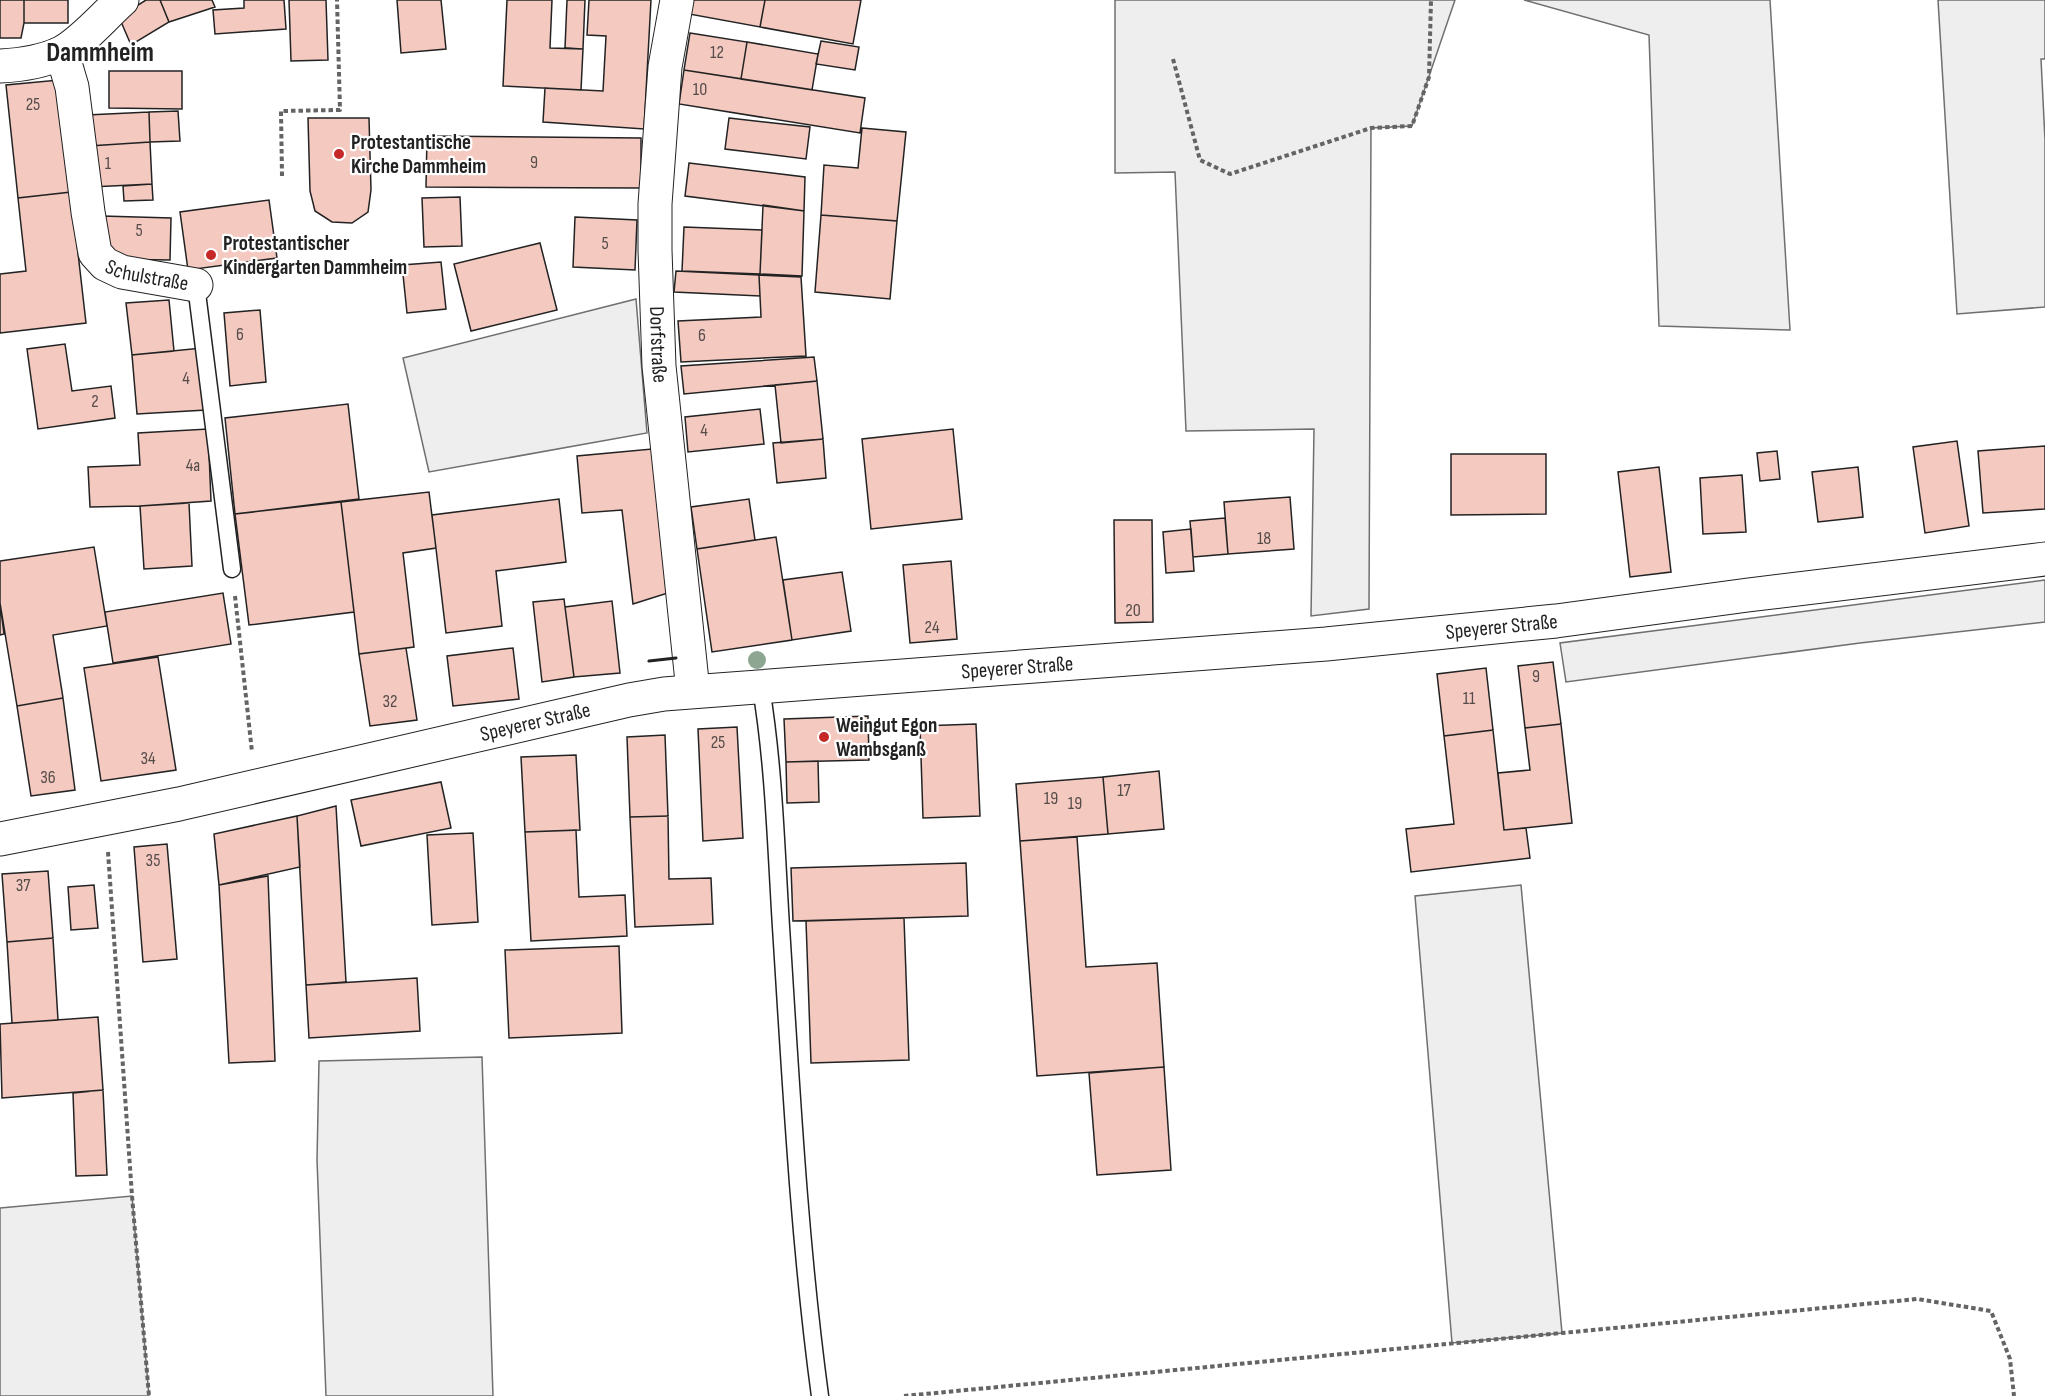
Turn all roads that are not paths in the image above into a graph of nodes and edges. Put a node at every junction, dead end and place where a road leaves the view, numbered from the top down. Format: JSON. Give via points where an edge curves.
{"nodes":[{"id":1,"x":122,"y":0,"type":"edge"},
{"id":2,"x":678,"y":0,"type":"edge"},
{"id":3,"x":62,"y":53,"type":"junction"},
{"id":4,"x":0,"y":66,"type":"edge"},
{"id":5,"x":196,"y":285,"type":"joint"},
{"id":6,"x":2045,"y":559,"type":"edge"},
{"id":7,"x":232,"y":569,"type":"road end"},
{"id":8,"x":760,"y":688,"type":"junction"},
{"id":9,"x":693,"y":691,"type":"junction"},
{"id":10,"x":0,"y":839,"type":"edge"},
{"id":11,"x":820,"y":1396,"type":"edge"}],
"edges":[{"from":1,"to":3,"type":"street"},
{"from":2,"to":9,"type":"street","name":"Dorfstraße","via":[[665,67],[655,250],[659,366]]},
{"from":3,"to":4,"type":"street","via":[[39,61]]},
{"from":3,"to":5,"type":"street","name":"Schulstraße","via":[[72,87],[95,253],[105,264],[122,272]]},
{"from":5,"to":7,"type":"lane","name":"Schulstraße"},
{"from":6,"to":8,"type":"street","name":"Speyerer Straße","via":[[1544,622],[1233,652]]},
{"from":8,"to":9,"type":"street","name":"Speyerer Straße"},
{"from":8,"to":11,"type":"lane"},
{"from":9,"to":10,"type":"street","name":"Speyerer Straße","via":[[629,700],[106,819]]}]}
